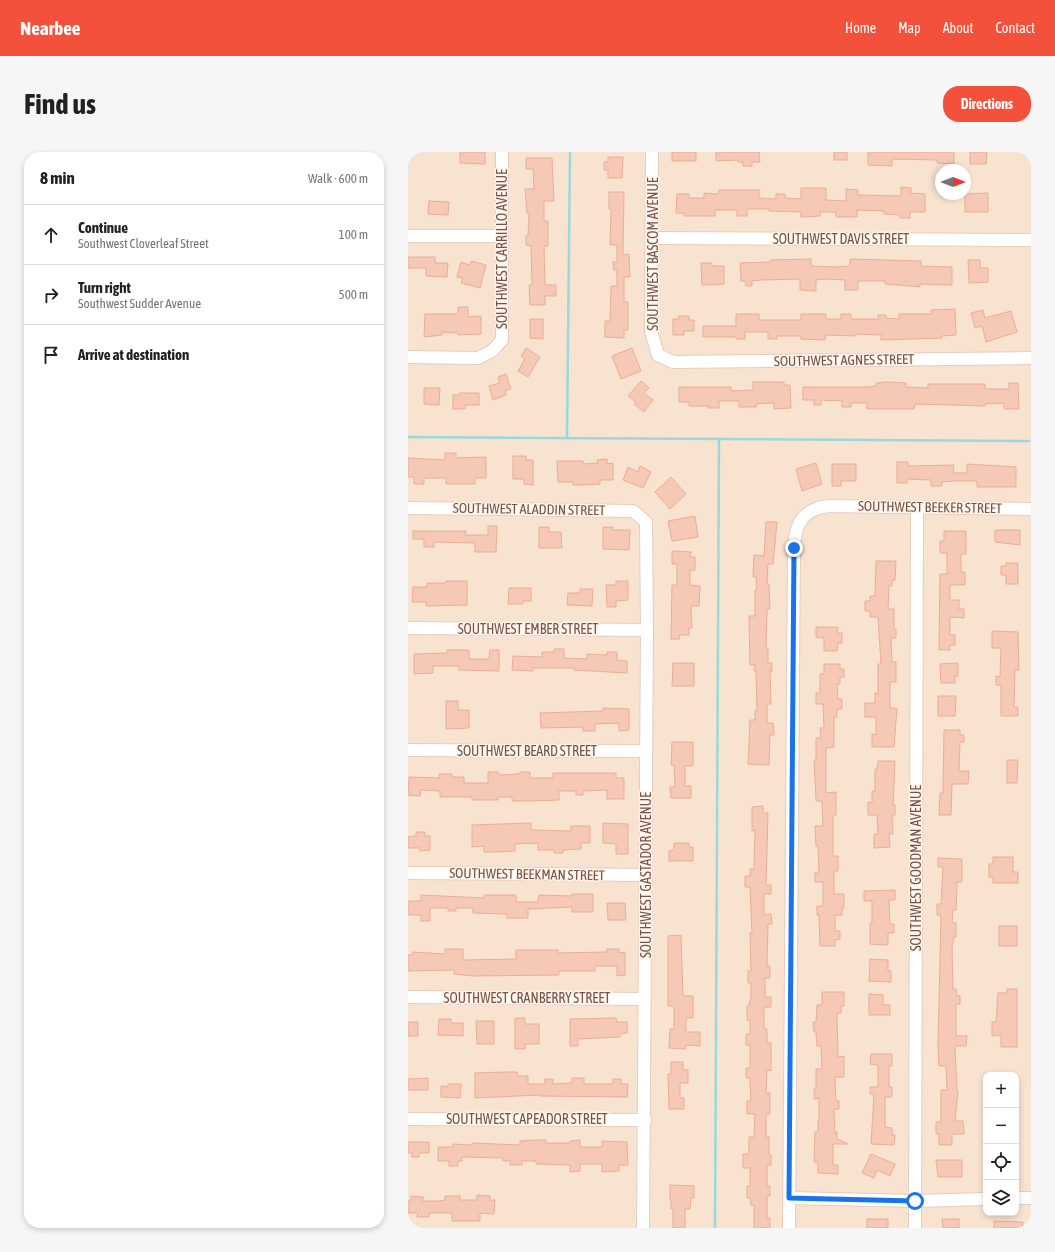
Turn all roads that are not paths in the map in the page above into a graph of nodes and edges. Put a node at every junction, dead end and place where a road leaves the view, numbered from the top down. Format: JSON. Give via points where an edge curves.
{"nodes":[{"id":1,"x":502,"y":152,"type":"edge"},
{"id":2,"x":652,"y":152,"type":"edge"},
{"id":3,"x":408,"y":236,"type":"edge"},
{"id":4,"x":502,"y":236,"type":"junction"},
{"id":5,"x":652,"y":238,"type":"junction"},
{"id":6,"x":1031,"y":240,"type":"edge"},
{"id":7,"x":658,"y":355,"type":"joint"},
{"id":8,"x":408,"y":357,"type":"edge"},
{"id":9,"x":1031,"y":358,"type":"edge"},
{"id":10,"x":408,"y":508,"type":"edge"},
{"id":11,"x":917,"y":508,"type":"junction"},
{"id":12,"x":1031,"y":508,"type":"edge"},
{"id":13,"x":646,"y":522,"type":"joint"},
{"id":14,"x":408,"y":628,"type":"edge"},
{"id":15,"x":647,"y":630,"type":"junction"},
{"id":16,"x":408,"y":750,"type":"edge"},
{"id":17,"x":646,"y":751,"type":"junction"},
{"id":18,"x":408,"y":873,"type":"edge"},
{"id":19,"x":646,"y":875,"type":"junction"},
{"id":20,"x":408,"y":997,"type":"edge"},
{"id":21,"x":645,"y":999,"type":"junction"},
{"id":22,"x":408,"y":1119,"type":"edge"},
{"id":23,"x":645,"y":1120,"type":"junction"},
{"id":24,"x":789,"y":1198,"type":"junction"},
{"id":25,"x":1019,"y":1198,"type":"edge"},
{"id":26,"x":1031,"y":1198,"type":"edge"},
{"id":27,"x":983,"y":1199,"type":"edge"},
{"id":28,"x":915,"y":1201,"type":"junction"},
{"id":29,"x":643,"y":1228,"type":"edge"},
{"id":30,"x":789,"y":1228,"type":"edge"},
{"id":31,"x":915,"y":1228,"type":"edge"}],
"edges":[{"from":1,"to":4,"type":"street","name":"SOUTHWEST CARRILLO AVENUE"},
{"from":2,"to":5,"type":"street","name":"SOUTHWEST BASCOM AVENUE"},
{"from":3,"to":4,"type":"street"},
{"from":4,"to":8,"type":"street","name":"SOUTHWEST CARRILLO AVENUE","via":[[502,340],[492,351],[478,358]]},
{"from":5,"to":6,"type":"street","name":"SOUTHWEST DAVIS STREET"},
{"from":5,"to":7,"type":"street","name":"SOUTHWEST BASCOM AVENUE","via":[[651,331]]},
{"from":7,"to":9,"type":"street","name":"SOUTHWEST AGNES STREET","via":[[672,362]]},
{"from":10,"to":13,"type":"street","name":"SOUTHWEST ALADDIN STREET","via":[[633,511]]},
{"from":11,"to":12,"type":"street","name":"SOUTHWEST BEEKER STREET"},
{"from":11,"to":24,"type":"street","name":"SOUTHWEST BEEKER STREET","via":[[829,506],[812,510],[800,522],[795,537]]},
{"from":11,"to":28,"type":"street","name":"SOUTHWEST GOODMAN AVENUE"},
{"from":13,"to":15,"type":"street","name":"SOUTHWEST GASTADOR AVENUE"},
{"from":14,"to":15,"type":"street","name":"SOUTHWEST EMBER STREET"},
{"from":15,"to":17,"type":"street","name":"SOUTHWEST GASTADOR AVENUE"},
{"from":16,"to":17,"type":"street","name":"SOUTHWEST BEARD STREET"},
{"from":17,"to":19,"type":"street","name":"SOUTHWEST GASTADOR AVENUE"},
{"from":18,"to":19,"type":"street","name":"SOUTHWEST BEEKMAN STREET"},
{"from":19,"to":21,"type":"street","name":"SOUTHWEST GASTADOR AVENUE"},
{"from":20,"to":21,"type":"street","name":"SOUTHWEST CRANBERRY STREET"},
{"from":21,"to":23,"type":"street","name":"SOUTHWEST GASTADOR AVENUE"},
{"from":22,"to":23,"type":"street","name":"SOUTHWEST CAPEADOR STREET"},
{"from":23,"to":29,"type":"street","name":"SOUTHWEST GASTADOR AVENUE"},
{"from":24,"to":28,"type":"street"},
{"from":24,"to":30,"type":"street","name":"SOUTHWEST BEEKER STREET"},
{"from":25,"to":26,"type":"street"},
{"from":27,"to":28,"type":"street"},
{"from":28,"to":31,"type":"street","name":"SOUTHWEST GOODMAN AVENUE"}]}
